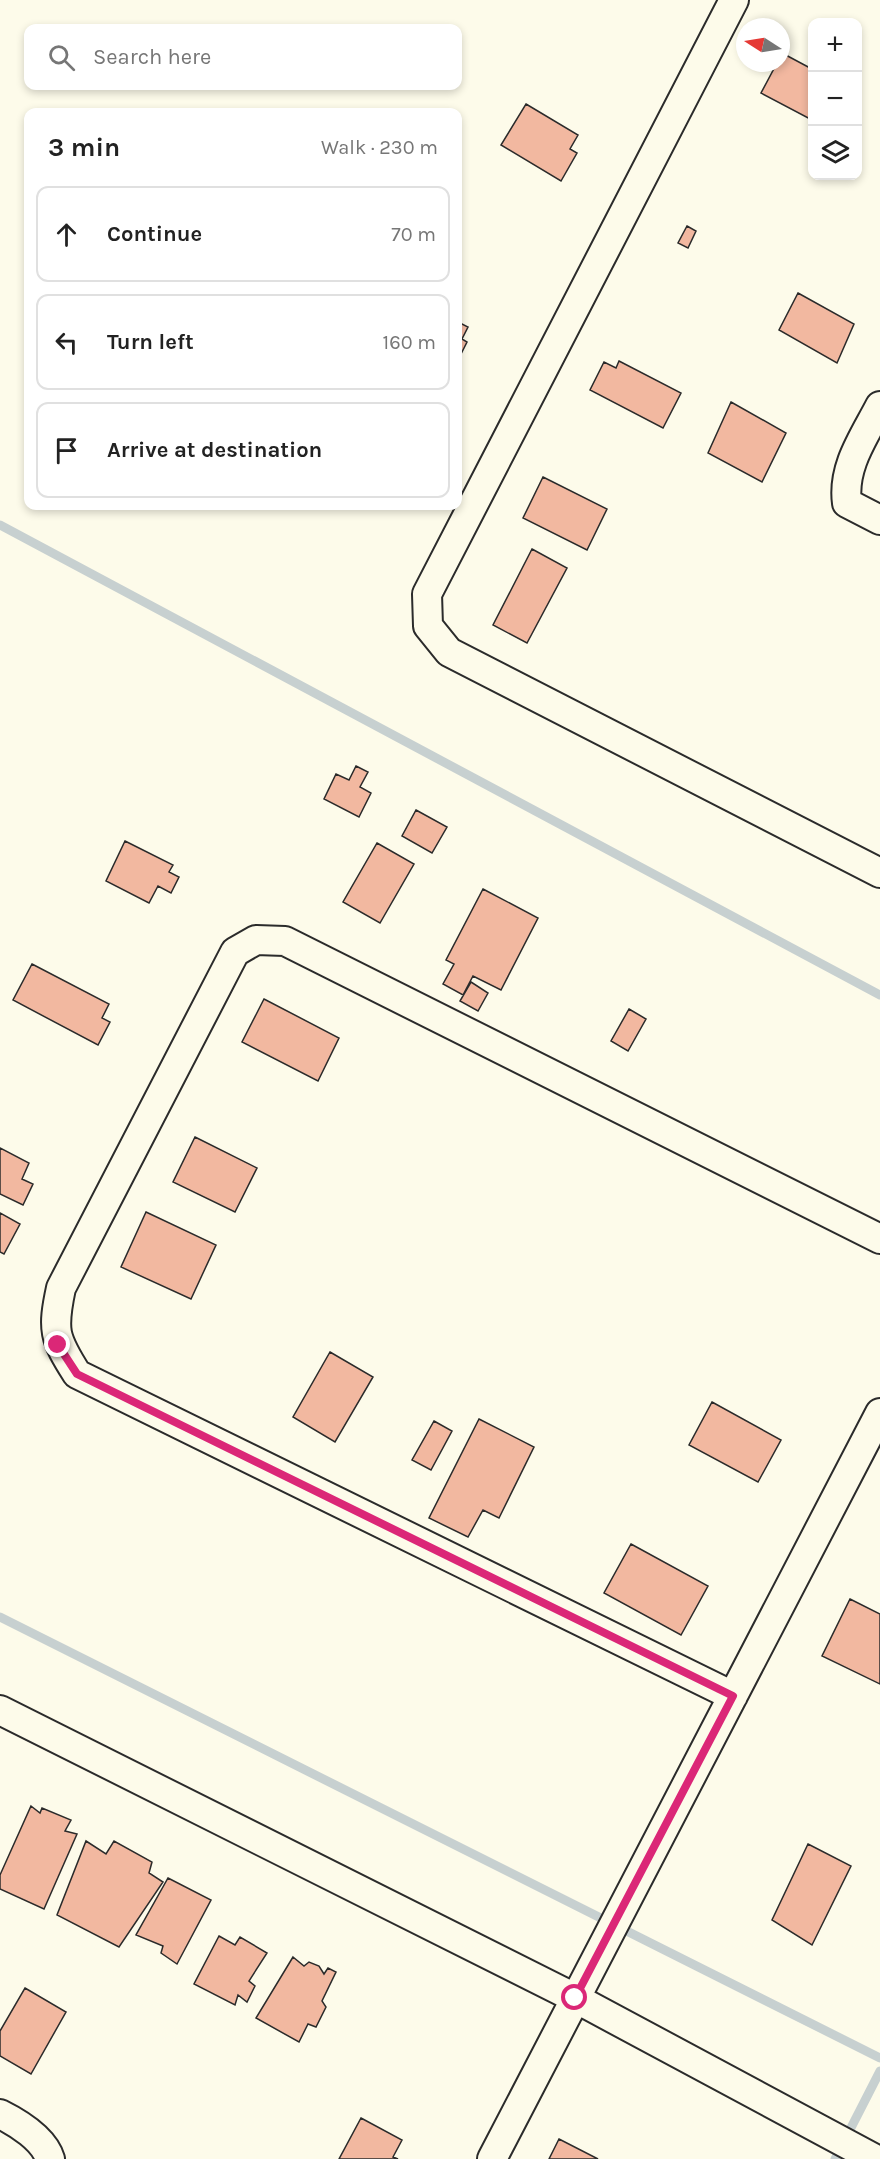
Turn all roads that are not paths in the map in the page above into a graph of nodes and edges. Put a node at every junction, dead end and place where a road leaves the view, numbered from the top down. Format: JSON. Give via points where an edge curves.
{"nodes":[{"id":1,"x":735,"y":0,"type":"edge"},
{"id":2,"x":880,"y":406,"type":"edge"},
{"id":3,"x":880,"y":520,"type":"edge"},
{"id":4,"x":880,"y":873,"type":"edge"},
{"id":5,"x":880,"y":1239,"type":"edge"},
{"id":6,"x":880,"y":1413,"type":"edge"},
{"id":7,"x":733,"y":1696,"type":"junction"},
{"id":8,"x":0,"y":1710,"type":"edge"},
{"id":9,"x":575,"y":1998,"type":"junction"},
{"id":10,"x":0,"y":2114,"type":"edge"},
{"id":11,"x":870,"y":2157,"type":"edge"},
{"id":12,"x":50,"y":2159,"type":"edge"},
{"id":13,"x":492,"y":2159,"type":"edge"}],
"edges":[{"from":1,"to":4,"type":"street","via":[[427,594],[428,626],[449,652]]},
{"from":2,"to":3,"type":"street","via":[[844,485],[847,503]]},
{"from":5,"to":7,"type":"street","via":[[285,941],[256,940],[235,952],[61,1288],[55,1315],[58,1345],[77,1374]]},
{"from":6,"to":7,"type":"street"},
{"from":7,"to":9,"type":"street"},
{"from":8,"to":9,"type":"street"},
{"from":9,"to":11,"type":"street"},
{"from":9,"to":13,"type":"street"},
{"from":10,"to":12,"type":"street","via":[[47,2148]]}]}
